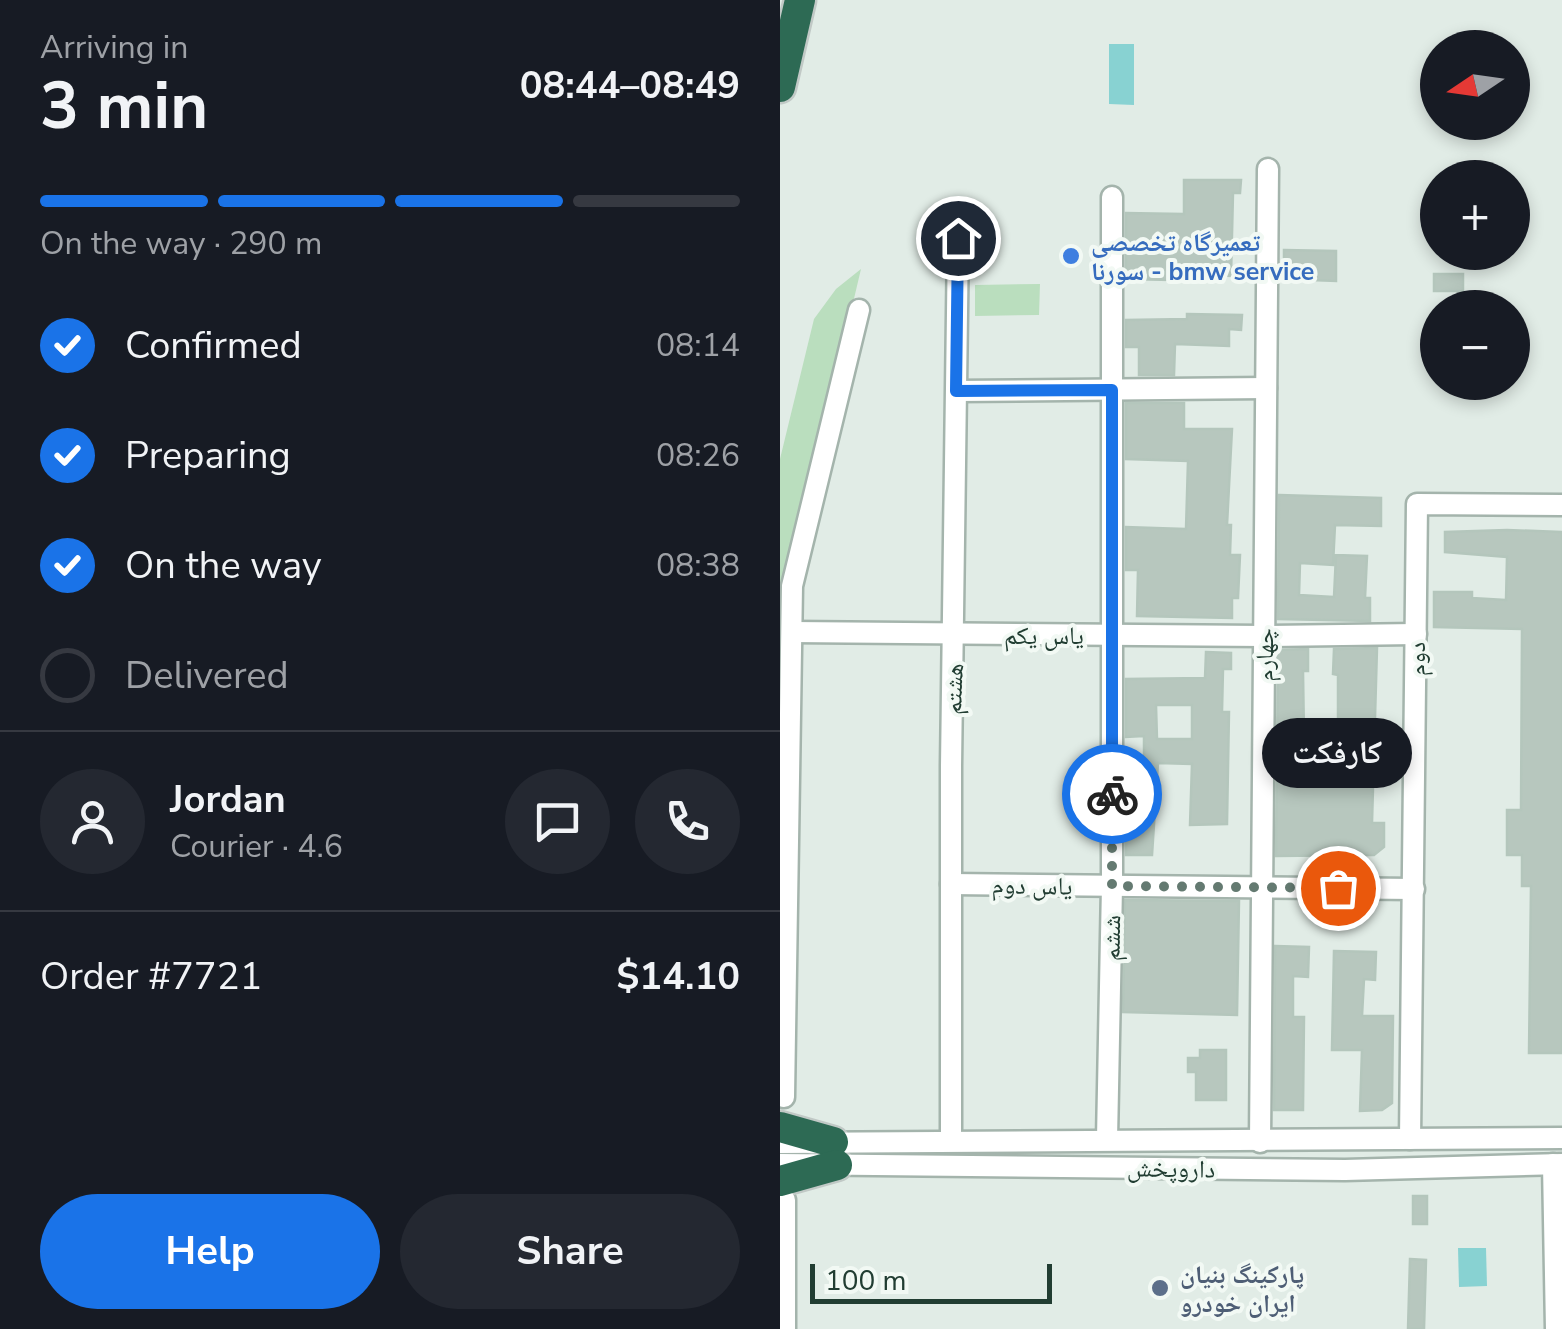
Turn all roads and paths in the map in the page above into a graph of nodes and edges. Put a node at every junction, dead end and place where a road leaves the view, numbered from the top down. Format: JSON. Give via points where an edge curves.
{"nodes":[{"id":1,"x":800,"y":0,"type":"edge"},
{"id":2,"x":780,"y":87,"type":"edge"},
{"id":3,"x":1268,"y":169,"type":"dead end"},
{"id":4,"x":1112,"y":197,"type":"dead end"},
{"id":5,"x":958,"y":238,"type":"dead end"},
{"id":6,"x":859,"y":310,"type":"dead end"},
{"id":7,"x":1266,"y":388,"type":"junction"},
{"id":8,"x":1112,"y":390,"type":"junction"},
{"id":9,"x":956,"y":391,"type":"junction"},
{"id":10,"x":1562,"y":506,"type":"edge"},
{"id":11,"x":792,"y":632,"type":"junction"},
{"id":12,"x":954,"y":634,"type":"junction"},
{"id":13,"x":1113,"y":634,"type":"junction"},
{"id":14,"x":1416,"y":634,"type":"junction"},
{"id":15,"x":1264,"y":636,"type":"junction"},
{"id":16,"x":950,"y":884,"type":"junction"},
{"id":17,"x":1112,"y":886,"type":"junction"},
{"id":18,"x":1262,"y":887,"type":"junction"},
{"id":19,"x":1414,"y":889,"type":"junction"},
{"id":20,"x":782,"y":1112,"type":"edge"},
{"id":21,"x":1562,"y":1138,"type":"edge"},
{"id":22,"x":1107,"y":1139,"type":"junction"},
{"id":23,"x":1410,"y":1139,"type":"junction"},
{"id":24,"x":951,"y":1141,"type":"junction"},
{"id":25,"x":1353,"y":1141,"type":"junction"},
{"id":26,"x":780,"y":1142,"type":"edge"},
{"id":27,"x":1260,"y":1142,"type":"junction"},
{"id":28,"x":836,"y":1154,"type":"junction"},
{"id":29,"x":780,"y":1164,"type":"edge"},
{"id":30,"x":1557,"y":1164,"type":"edge"},
{"id":31,"x":1345,"y":1170,"type":"junction"},
{"id":32,"x":782,"y":1191,"type":"edge"},
{"id":33,"x":785,"y":1329,"type":"edge"},
{"id":34,"x":1556,"y":1329,"type":"edge"}],
"edges":[{"from":1,"to":2,"type":"highway"},
{"from":3,"to":7,"type":"street","name":"چهارم"},
{"from":4,"to":8,"type":"street","name":"ششم"},
{"from":5,"to":9,"type":"street","name":"هشتم"},
{"from":6,"to":11,"type":"street","via":[[792,586]]},
{"from":7,"to":8,"type":"street"},
{"from":7,"to":15,"type":"street","name":"چهارم"},
{"from":8,"to":9,"type":"street"},
{"from":8,"to":13,"type":"street","name":"ششم"},
{"from":9,"to":12,"type":"street","name":"هشتم"},
{"from":10,"to":14,"type":"street","name":"دوم","via":[[1417,504]]},
{"from":11,"to":12,"type":"street","name":"یاس یکم"},
{"from":11,"to":20,"type":"street"},
{"from":12,"to":13,"type":"street","name":"یاس یکم"},
{"from":12,"to":16,"type":"street","name":"هشتم"},
{"from":13,"to":15,"type":"street","name":"یاس یکم"},
{"from":13,"to":17,"type":"street","name":"ششم"},
{"from":14,"to":15,"type":"street","name":"یاس یکم"},
{"from":14,"to":19,"type":"street","name":"دوم"},
{"from":15,"to":18,"type":"street","name":"چهارم"},
{"from":16,"to":17,"type":"street","name":"یاس دوم"},
{"from":16,"to":24,"type":"street","name":"هشتم"},
{"from":17,"to":18,"type":"street","name":"یاس دوم"},
{"from":17,"to":22,"type":"street","name":"ششم"},
{"from":18,"to":19,"type":"street","name":"یاس دوم"},
{"from":18,"to":27,"type":"street","name":"چهارم"},
{"from":19,"to":23,"type":"street","name":"دوم"},
{"from":20,"to":28,"type":"highway"},
{"from":21,"to":23,"type":"street","name":"داروپخش"},
{"from":22,"to":24,"type":"street","name":"داروپخش"},
{"from":22,"to":27,"type":"street","name":"داروپخش"},
{"from":23,"to":25,"type":"street","name":"داروپخش"},
{"from":24,"to":28,"type":"street","name":"داروپخش"},
{"from":25,"to":27,"type":"street","name":"داروپخش"},
{"from":25,"to":31,"type":"street","via":[[1361,1156]]},
{"from":26,"to":28,"type":"street","name":"داروپخش"},
{"from":28,"to":29,"type":"street","name":"داروپخش"},
{"from":28,"to":31,"type":"street","name":"داروپخش"},
{"from":28,"to":32,"type":"highway"},
{"from":30,"to":31,"type":"street","name":"داروپخش"},
{"from":30,"to":34,"type":"street"},
{"from":32,"to":33,"type":"street"}]}
